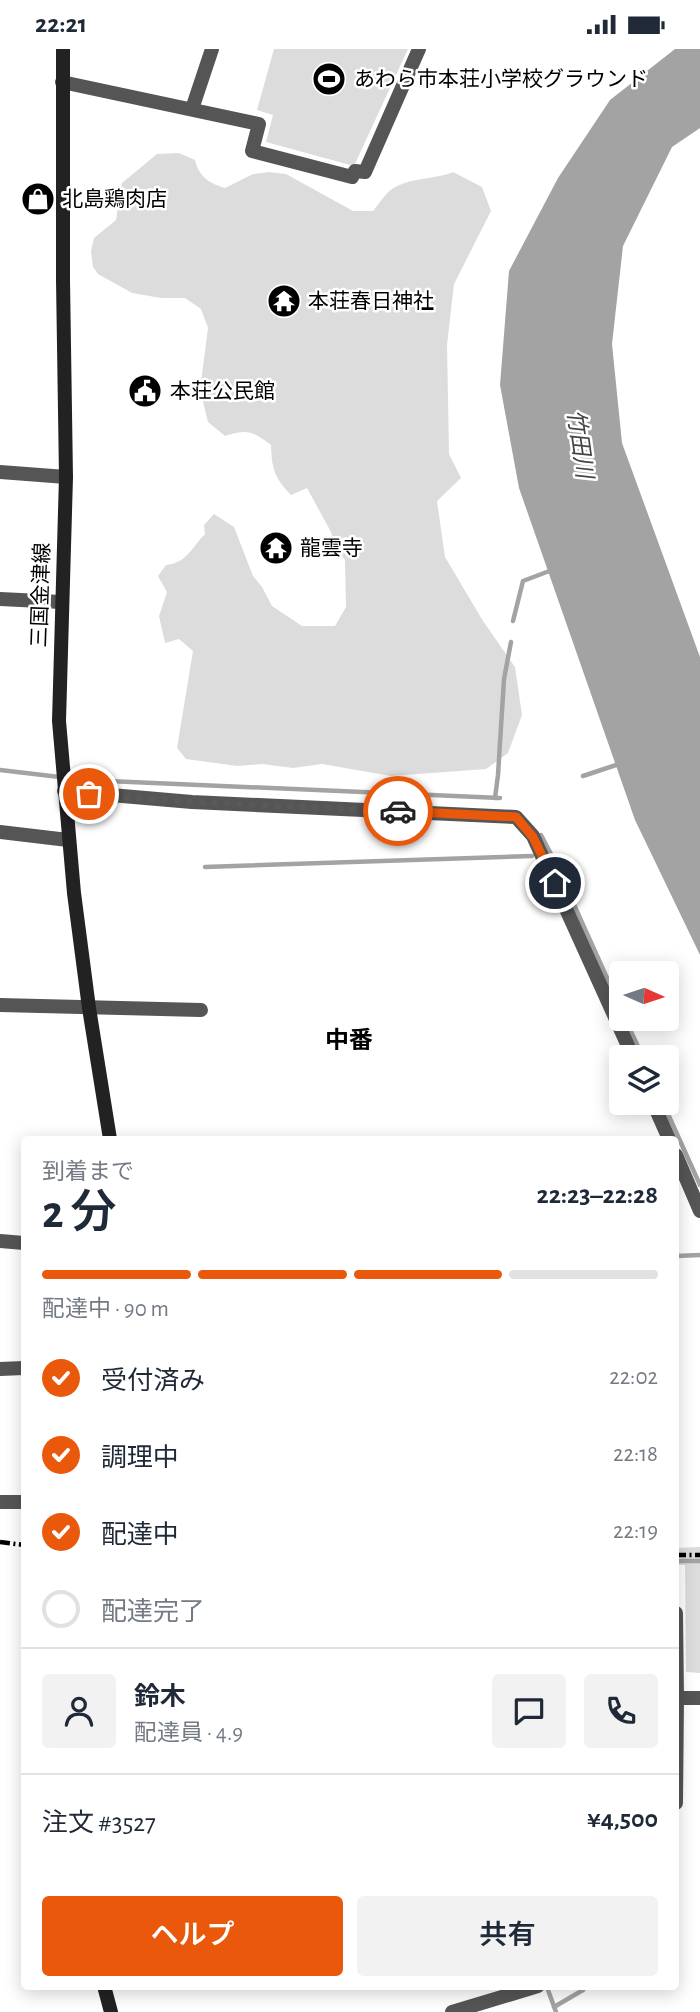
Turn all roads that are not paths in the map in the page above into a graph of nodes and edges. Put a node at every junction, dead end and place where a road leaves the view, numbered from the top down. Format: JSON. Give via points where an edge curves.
{"nodes":[{"id":1,"x":63,"y":49,"type":"edge"},
{"id":2,"x":212,"y":49,"type":"edge"},
{"id":3,"x":419,"y":49,"type":"edge"},
{"id":4,"x":62,"y":82,"type":"junction"},
{"id":5,"x":192,"y":109,"type":"junction"},
{"id":6,"x":0,"y":472,"type":"edge"},
{"id":7,"x":66,"y":477,"type":"junction"},
{"id":8,"x":0,"y":599,"type":"edge"},
{"id":9,"x":61,"y":601,"type":"junction"},
{"id":10,"x":63,"y":782,"type":"junction"},
{"id":11,"x":0,"y":832,"type":"edge"},
{"id":12,"x":68,"y":839,"type":"junction"},
{"id":13,"x":0,"y":1005,"type":"edge"},
{"id":14,"x":89,"y":1008,"type":"junction"},
{"id":15,"x":201,"y":1010,"type":"dead end"},
{"id":16,"x":628,"y":1045,"type":"edge"},
{"id":17,"x":658,"y":1115,"type":"edge"},
{"id":18,"x":110,"y":1136,"type":"edge"},
{"id":19,"x":668,"y":1136,"type":"edge"},
{"id":20,"x":679,"y":1162,"type":"edge"},
{"id":21,"x":700,"y":1211,"type":"edge"},
{"id":22,"x":0,"y":1241,"type":"edge"},
{"id":23,"x":21,"y":1243,"type":"edge"},
{"id":24,"x":21,"y":1368,"type":"edge"},
{"id":25,"x":0,"y":1369,"type":"edge"},
{"id":26,"x":0,"y":1502,"type":"edge"},
{"id":27,"x":21,"y":1502,"type":"edge"},
{"id":28,"x":700,"y":1697,"type":"edge"},
{"id":29,"x":679,"y":1698,"type":"edge"},
{"id":30,"x":105,"y":1990,"type":"edge"},
{"id":31,"x":525,"y":1990,"type":"edge"},
{"id":32,"x":111,"y":2012,"type":"edge"},
{"id":33,"x":452,"y":2012,"type":"edge"}],
"edges":[{"from":1,"to":4,"type":"main road","name":"三国金津線"},
{"from":2,"to":5,"type":"street"},
{"from":3,"to":5,"type":"street","via":[[365,173],[355,171],[352,177],[252,151],[259,124]]},
{"from":4,"to":5,"type":"street"},
{"from":4,"to":7,"type":"main road","name":"三国金津線"},
{"from":6,"to":7,"type":"street"},
{"from":7,"to":9,"type":"main road","name":"三国金津線"},
{"from":8,"to":9,"type":"street"},
{"from":9,"to":10,"type":"main road","name":"三国金津線"},
{"from":10,"to":12,"type":"main road","name":"三国金津線"},
{"from":10,"to":16,"type":"street","via":[[192,802],[516,817],[533,837]]},
{"from":11,"to":12,"type":"street"},
{"from":12,"to":14,"type":"main road","name":"三国金津線"},
{"from":13,"to":14,"type":"street"},
{"from":14,"to":15,"type":"street"},
{"from":14,"to":18,"type":"main road","name":"三国金津線"},
{"from":17,"to":19,"type":"street"},
{"from":20,"to":21,"type":"street"},
{"from":22,"to":23,"type":"street"},
{"from":24,"to":25,"type":"street"},
{"from":26,"to":27,"type":"street"},
{"from":28,"to":29,"type":"street"},
{"from":30,"to":32,"type":"main road"},
{"from":31,"to":33,"type":"street"}]}
